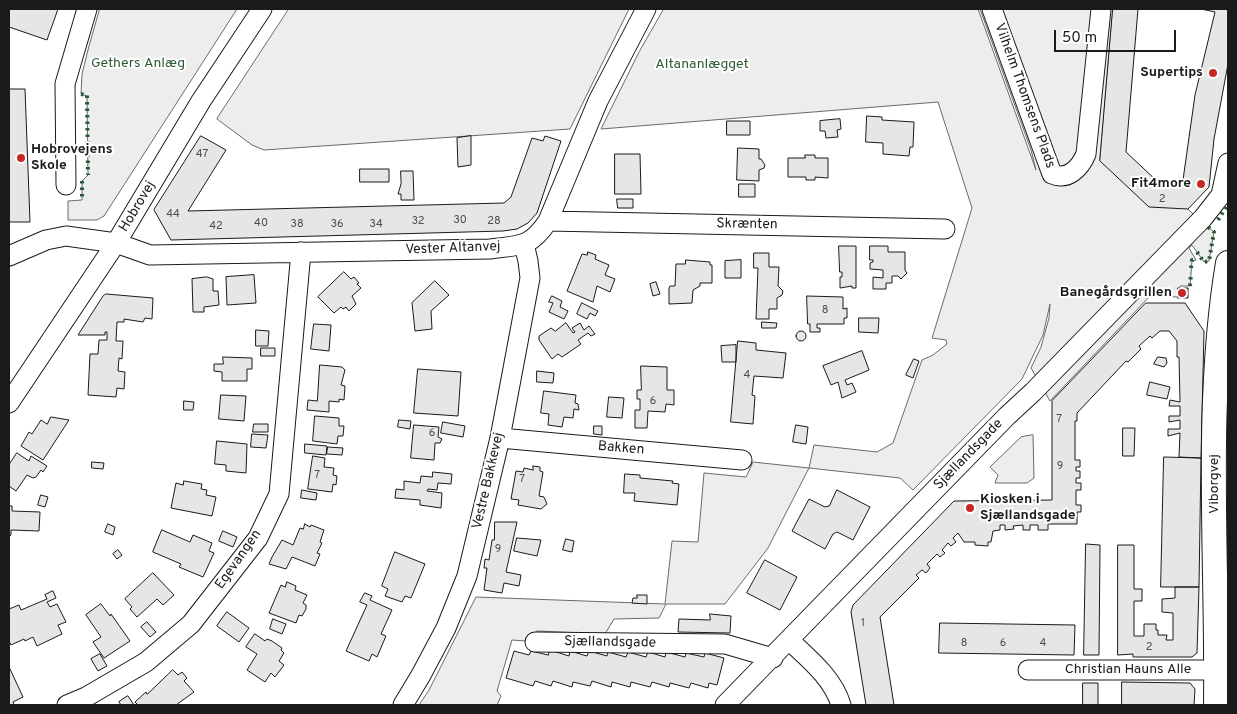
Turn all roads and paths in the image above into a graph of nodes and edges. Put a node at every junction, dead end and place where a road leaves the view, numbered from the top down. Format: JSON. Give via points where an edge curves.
{"nodes":[{"id":1,"x":87,"y":9,"type":"edge"},
{"id":2,"x":262,"y":9,"type":"edge"},
{"id":3,"x":646,"y":9,"type":"edge"},
{"id":4,"x":992,"y":9,"type":"edge"},
{"id":5,"x":1101,"y":9,"type":"edge"},
{"id":6,"x":1228,"y":162,"type":"edge"},
{"id":7,"x":66,"y":185,"type":"dead end"},
{"id":8,"x":548,"y":221,"type":"junction"},
{"id":9,"x":945,"y":229,"type":"dead end"},
{"id":10,"x":116,"y":244,"type":"junction"},
{"id":11,"x":524,"y":244,"type":"junction"},
{"id":12,"x":301,"y":252,"type":"junction"},
{"id":13,"x":9,"y":256,"type":"edge"},
{"id":14,"x":1228,"y":264,"type":"edge"},
{"id":15,"x":9,"y":403,"type":"edge"},
{"id":16,"x":500,"y":438,"type":"junction"},
{"id":17,"x":742,"y":460,"type":"dead end"},
{"id":18,"x":789,"y":640,"type":"junction"},
{"id":19,"x":535,"y":642,"type":"dead end"},
{"id":20,"x":773,"y":658,"type":"junction"},
{"id":21,"x":1028,"y":670,"type":"dead end"},
{"id":22,"x":1222,"y":670,"type":"edge"},
{"id":23,"x":67,"y":705,"type":"edge"},
{"id":24,"x":403,"y":705,"type":"edge"},
{"id":25,"x":725,"y":705,"type":"edge"},
{"id":26,"x":841,"y":705,"type":"edge"},
{"id":27,"x":1216,"y":705,"type":"edge"}],
"edges":[{"from":1,"to":7,"type":"street","via":[[65,84]]},
{"from":2,"to":10,"type":"street","name":"Hobrovej","via":[[201,101]]},
{"from":3,"to":8,"type":"street","via":[[598,101]]},
{"from":4,"to":5,"type":"street","name":"Vilhelm Thomsens Plads","via":[[1052,174],[1059,177],[1078,168],[1086,154]]},
{"from":6,"to":18,"type":"street","name":"Sjællandsgade","via":[[1224,186],[1216,203]]},
{"from":8,"to":9,"type":"street","name":"Skrænten"},
{"from":8,"to":11,"type":"street","via":[[538,236]]},
{"from":10,"to":12,"type":"street","name":"Vester Altanvej","via":[[150,254]]},
{"from":10,"to":13,"type":"street","name":"Vester Altanvej","via":[[66,236],[46,240]]},
{"from":10,"to":15,"type":"street","name":"Hobrovej"},
{"from":11,"to":12,"type":"street","name":"Vester Altanvej","via":[[490,249]]},
{"from":11,"to":16,"type":"street","name":"Vestre Bakkevej","via":[[530,278]]},
{"from":12,"to":23,"type":"street","name":"Egevangen","via":[[279,494],[258,538],[191,624],[146,662]]},
{"from":14,"to":22,"type":"main road","name":"Viborgvej","via":[[1215,391]]},
{"from":16,"to":17,"type":"street","name":"Bakken"},
{"from":16,"to":24,"type":"street","name":"Vestre Bakkevej","via":[[467,576],[446,628]]},
{"from":18,"to":20,"type":"street","name":"Sjællandsgade"},
{"from":18,"to":26,"type":"street","via":[[824,674],[838,694]]},
{"from":19,"to":20,"type":"street","name":"Sjællandsgade","via":[[725,644]]},
{"from":20,"to":25,"type":"street","name":"Sjællandsgade"},
{"from":21,"to":22,"type":"street","name":"Christian Hauns Alle"},
{"from":22,"to":27,"type":"main road","name":"Viborgvej"}]}
